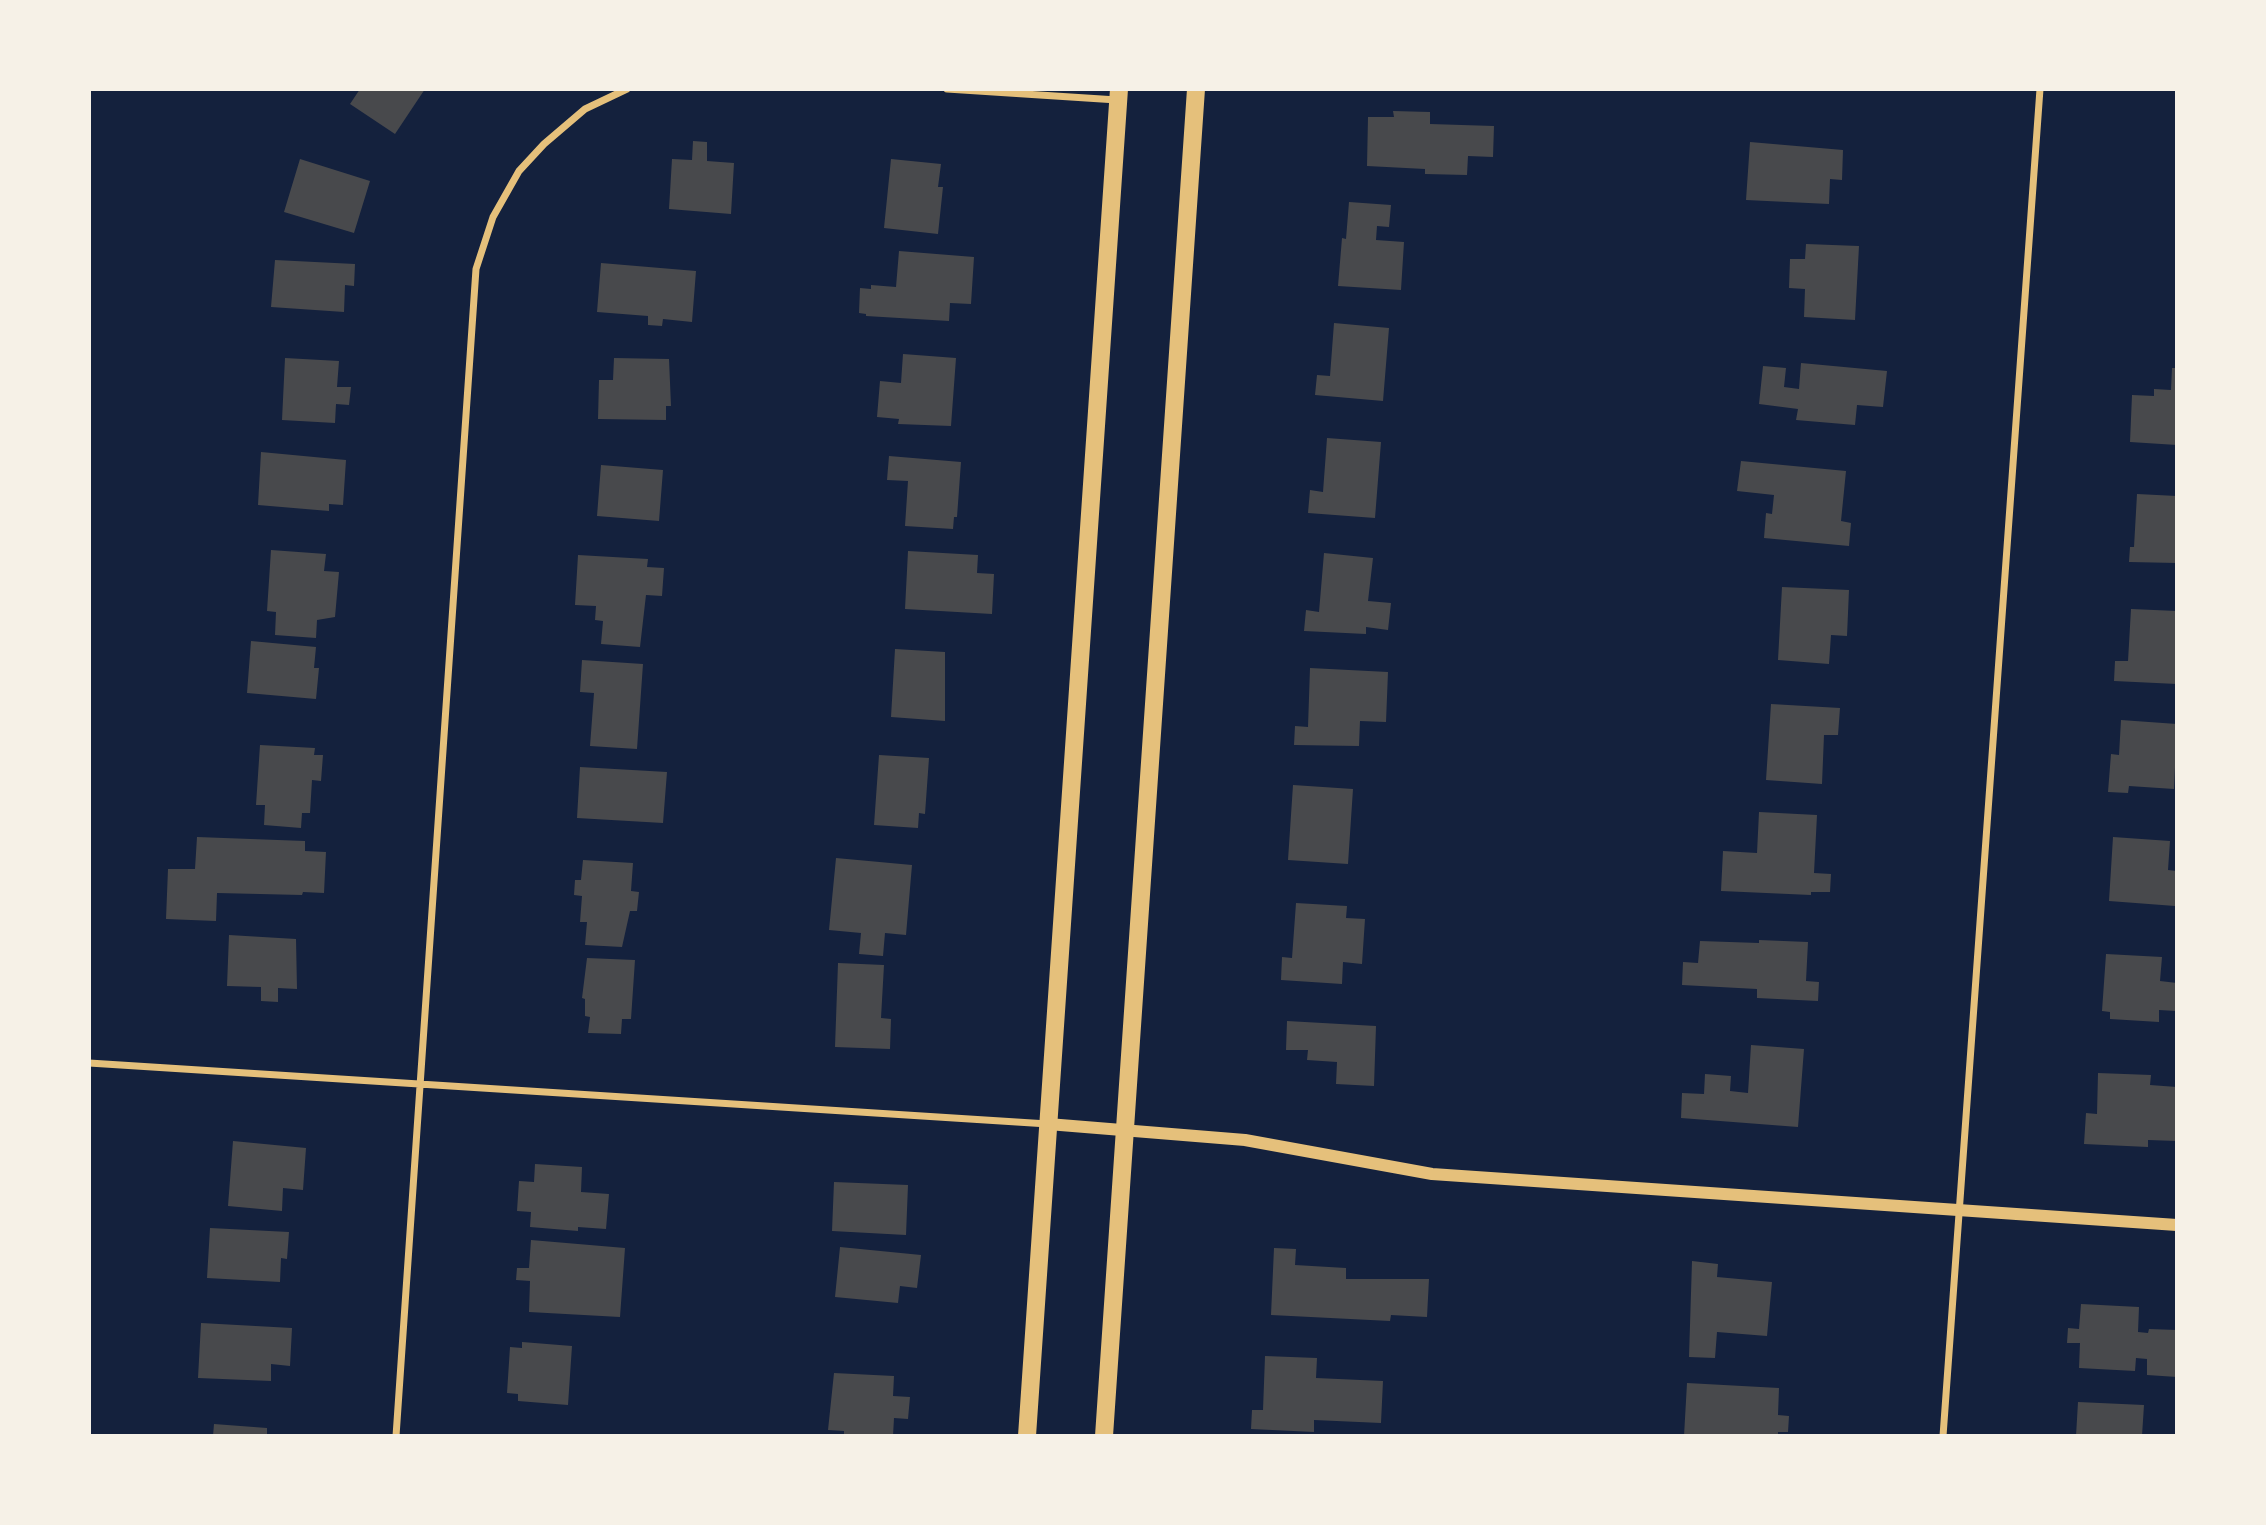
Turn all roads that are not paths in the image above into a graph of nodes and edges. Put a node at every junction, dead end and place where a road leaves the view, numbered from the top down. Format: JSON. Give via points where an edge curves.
{"nodes":[{"id":1,"x":627,"y":89,"type":"edge"},
{"id":2,"x":947,"y":89,"type":"edge"},
{"id":3,"x":1196,"y":89,"type":"edge"},
{"id":4,"x":2040,"y":89,"type":"edge"},
{"id":5,"x":1118,"y":95,"type":"edge"},
{"id":6,"x":89,"y":1063,"type":"edge"},
{"id":7,"x":420,"y":1085,"type":"junction"},
{"id":8,"x":1048,"y":1124,"type":"junction"},
{"id":9,"x":1125,"y":1129,"type":"junction"},
{"id":10,"x":1958,"y":1211,"type":"junction"},
{"id":11,"x":2177,"y":1225,"type":"edge"},
{"id":12,"x":396,"y":1436,"type":"edge"},
{"id":13,"x":1027,"y":1436,"type":"edge"},
{"id":14,"x":1104,"y":1436,"type":"edge"},
{"id":15,"x":1943,"y":1436,"type":"edge"}],
"edges":[{"from":1,"to":7,"type":"street","via":[[585,109],[519,171],[500,201],[481,251],[474,285]]},
{"from":2,"to":5,"type":"street"},
{"from":3,"to":9,"type":"main road"},
{"from":4,"to":10,"type":"street"},
{"from":5,"to":8,"type":"main road"},
{"from":6,"to":7,"type":"street"},
{"from":7,"to":8,"type":"street"},
{"from":7,"to":12,"type":"street"},
{"from":8,"to":9,"type":"street"},
{"from":8,"to":13,"type":"main road"},
{"from":9,"to":10,"type":"street","via":[[1245,1140],[1432,1174]]},
{"from":9,"to":14,"type":"main road"},
{"from":10,"to":11,"type":"street"},
{"from":10,"to":15,"type":"street"}]}
